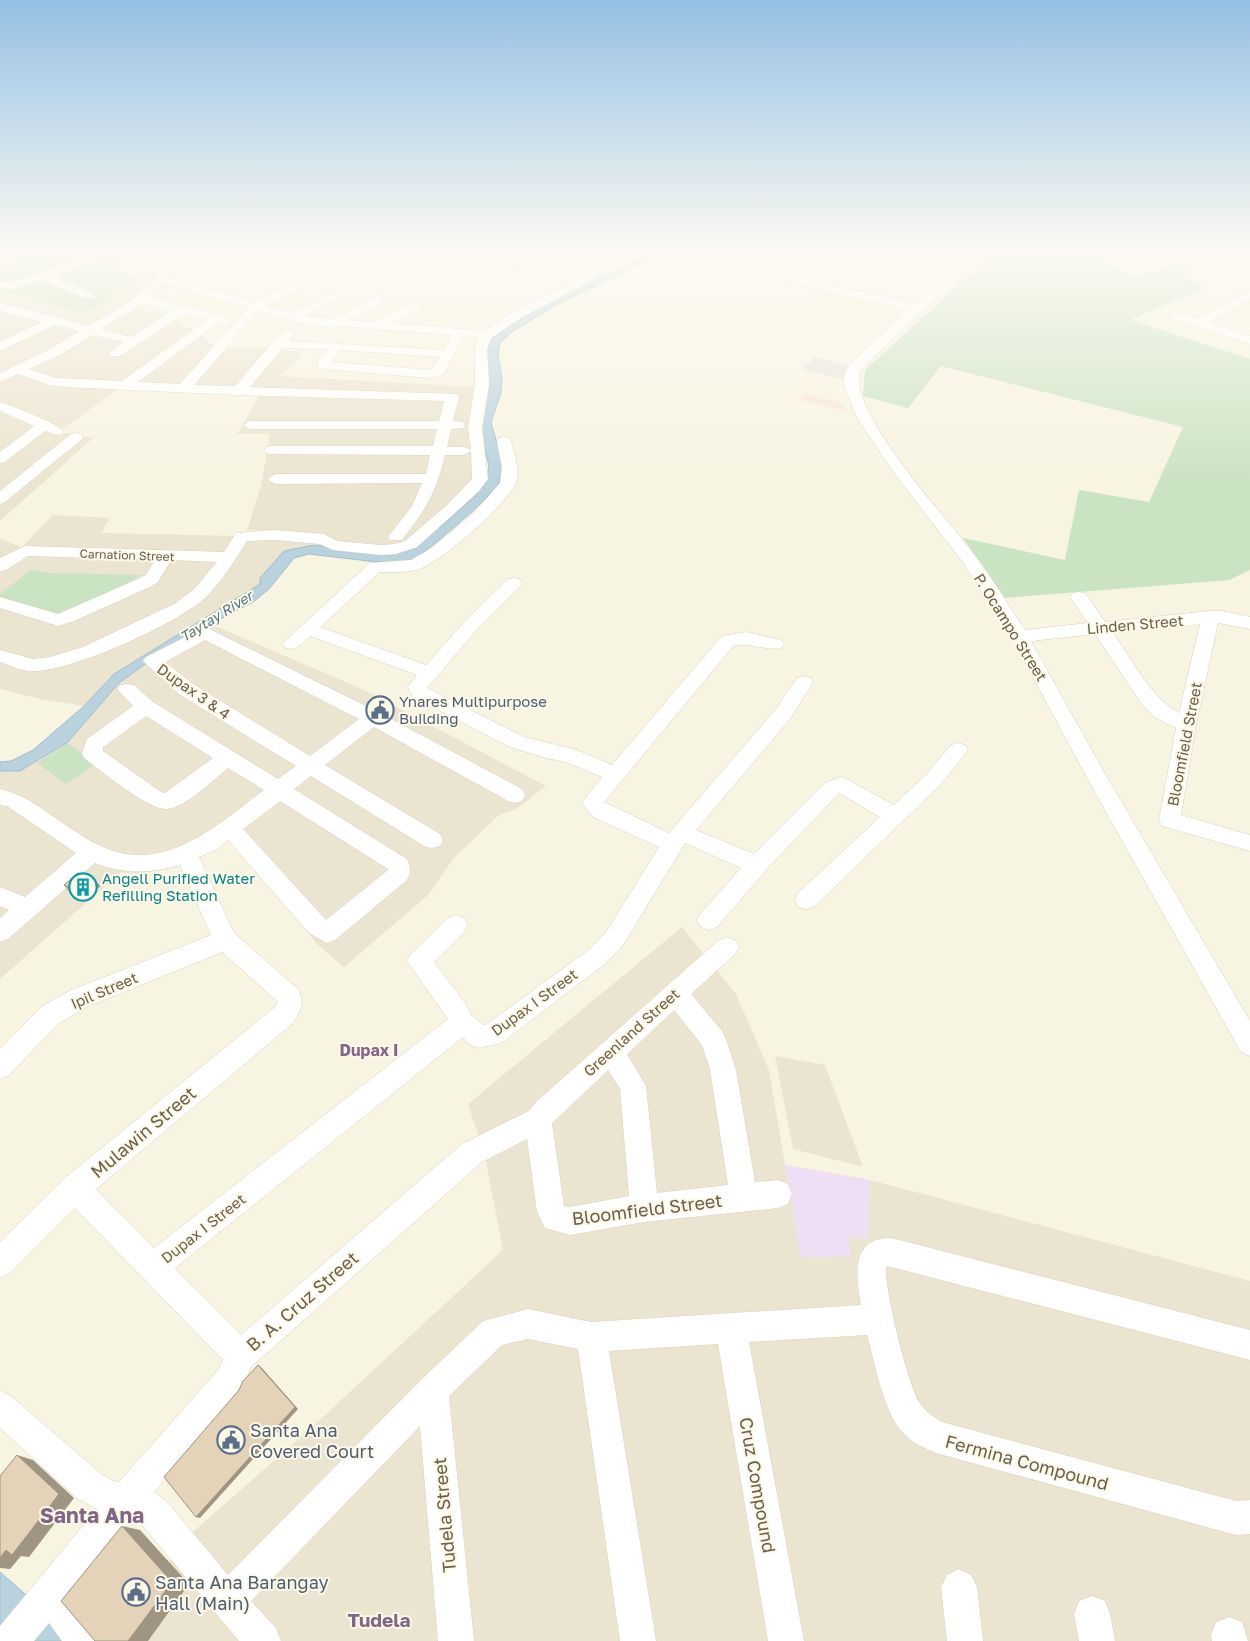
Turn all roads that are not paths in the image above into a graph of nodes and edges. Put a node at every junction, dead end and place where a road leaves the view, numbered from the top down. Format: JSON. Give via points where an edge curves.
{"nodes":[{"id":1,"x":33,"y":331,"type":"edge"},
{"id":2,"x":91,"y":331,"type":"joint"},
{"id":3,"x":149,"y":331,"type":"edge"},
{"id":4,"x":200,"y":331,"type":"edge"},
{"id":5,"x":235,"y":331,"type":"edge"},
{"id":6,"x":288,"y":331,"type":"edge"},
{"id":7,"x":426,"y":331,"type":"edge"},
{"id":8,"x":494,"y":331,"type":"edge"},
{"id":9,"x":893,"y":331,"type":"edge"},
{"id":10,"x":1222,"y":331,"type":"edge"},
{"id":11,"x":460,"y":333,"type":"junction"},
{"id":12,"x":481,"y":334,"type":"dead end"},
{"id":13,"x":1250,"y":340,"type":"edge"},
{"id":14,"x":132,"y":341,"type":"junction"},
{"id":15,"x":278,"y":344,"type":"junction"},
{"id":16,"x":336,"y":346,"type":"junction"},
{"id":17,"x":0,"y":347,"type":"edge"},
{"id":18,"x":115,"y":353,"type":"dead end"},
{"id":19,"x":448,"y":354,"type":"junction"},
{"id":20,"x":18,"y":370,"type":"junction"},
{"id":21,"x":0,"y":378,"type":"edge"},
{"id":22,"x":127,"y":384,"type":"junction"},
{"id":23,"x":184,"y":388,"type":"junction"},
{"id":24,"x":239,"y":391,"type":"junction"},
{"id":25,"x":294,"y":393,"type":"junction"},
{"id":26,"x":2,"y":408,"type":"edge"},
{"id":27,"x":250,"y":425,"type":"dead end"},
{"id":28,"x":278,"y":425,"type":"junction"},
{"id":29,"x":445,"y":425,"type":"junction"},
{"id":30,"x":470,"y":425,"type":"dead end"},
{"id":31,"x":76,"y":437,"type":"dead end"},
{"id":32,"x":504,"y":442,"type":"dead end"},
{"id":33,"x":270,"y":450,"type":"dead end"},
{"id":34,"x":300,"y":450,"type":"junction"},
{"id":35,"x":438,"y":451,"type":"junction"},
{"id":36,"x":464,"y":451,"type":"dead end"},
{"id":37,"x":0,"y":459,"type":"edge"},
{"id":38,"x":295,"y":478,"type":"junction"},
{"id":39,"x":432,"y":478,"type":"junction"},
{"id":40,"x":276,"y":479,"type":"dead end"},
{"id":41,"x":0,"y":499,"type":"edge"},
{"id":42,"x":396,"y":537,"type":"dead end"},
{"id":43,"x":165,"y":556,"type":"junction"},
{"id":44,"x":228,"y":557,"type":"junction"},
{"id":45,"x":0,"y":566,"type":"edge"},
{"id":46,"x":514,"y":582,"type":"dead end"},
{"id":47,"x":1078,"y":597,"type":"dead end"},
{"id":48,"x":0,"y":602,"type":"edge"},
{"id":49,"x":1210,"y":617,"type":"junction"},
{"id":50,"x":1250,"y":623,"type":"edge"},
{"id":51,"x":1101,"y":628,"type":"junction"},
{"id":52,"x":308,"y":629,"type":"junction"},
{"id":53,"x":1020,"y":636,"type":"junction"},
{"id":54,"x":291,"y":644,"type":"dead end"},
{"id":55,"x":775,"y":644,"type":"dead end"},
{"id":56,"x":0,"y":656,"type":"edge"},
{"id":57,"x":429,"y":673,"type":"junction"},
{"id":58,"x":804,"y":682,"type":"dead end"},
{"id":59,"x":128,"y":690,"type":"dead end"},
{"id":60,"x":146,"y":707,"type":"junction"},
{"id":61,"x":373,"y":718,"type":"junction"},
{"id":62,"x":1186,"y":725,"type":"junction"},
{"id":63,"x":958,"y":750,"type":"dead end"},
{"id":64,"x":228,"y":758,"type":"junction"},
{"id":65,"x":309,"y":766,"type":"junction"},
{"id":66,"x":615,"y":774,"type":"junction"},
{"id":67,"x":280,"y":789,"type":"junction"},
{"id":68,"x":515,"y":795,"type":"dead end"},
{"id":69,"x":0,"y":797,"type":"edge"},
{"id":70,"x":896,"y":816,"type":"junction"},
{"id":71,"x":230,"y":828,"type":"junction"},
{"id":72,"x":676,"y":838,"type":"junction"},
{"id":73,"x":432,"y":840,"type":"dead end"},
{"id":74,"x":1250,"y":843,"type":"edge"},
{"id":75,"x":91,"y":853,"type":"junction"},
{"id":76,"x":187,"y":855,"type":"junction"},
{"id":77,"x":757,"y":865,"type":"junction"},
{"id":78,"x":0,"y":896,"type":"edge"},
{"id":79,"x":806,"y":900,"type":"dead end"},
{"id":80,"x":27,"y":908,"type":"junction"},
{"id":81,"x":708,"y":920,"type":"dead end"},
{"id":82,"x":456,"y":925,"type":"dead end"},
{"id":83,"x":0,"y":932,"type":"edge"},
{"id":84,"x":225,"y":940,"type":"junction"},
{"id":85,"x":726,"y":947,"type":"dead end"},
{"id":86,"x":674,"y":993,"type":"junction"},
{"id":87,"x":462,"y":1023,"type":"junction"},
{"id":88,"x":1250,"y":1044,"type":"edge"},
{"id":89,"x":611,"y":1052,"type":"junction"},
{"id":90,"x":0,"y":1067,"type":"edge"},
{"id":91,"x":538,"y":1120,"type":"junction"},
{"id":92,"x":75,"y":1188,"type":"junction"},
{"id":93,"x":778,"y":1194,"type":"dead end"},
{"id":94,"x":744,"y":1197,"type":"junction"},
{"id":95,"x":644,"y":1208,"type":"junction"},
{"id":96,"x":0,"y":1264,"type":"edge"},
{"id":97,"x":153,"y":1267,"type":"junction"},
{"id":98,"x":878,"y":1319,"type":"junction"},
{"id":99,"x":731,"y":1328,"type":"junction"},
{"id":100,"x":591,"y":1337,"type":"junction"},
{"id":101,"x":1249,"y":1349,"type":"edge"},
{"id":102,"x":240,"y":1356,"type":"junction"},
{"id":103,"x":433,"y":1390,"type":"junction"},
{"id":104,"x":0,"y":1407,"type":"edge"},
{"id":105,"x":125,"y":1501,"type":"junction"},
{"id":106,"x":1250,"y":1517,"type":"edge"},
{"id":107,"x":959,"y":1587,"type":"dead end"},
{"id":108,"x":47,"y":1596,"type":"junction"},
{"id":109,"x":227,"y":1601,"type":"junction"},
{"id":110,"x":11,"y":1641,"type":"edge"},
{"id":111,"x":84,"y":1641,"type":"edge"},
{"id":112,"x":263,"y":1641,"type":"edge"},
{"id":113,"x":456,"y":1641,"type":"edge"},
{"id":114,"x":638,"y":1641,"type":"edge"},
{"id":115,"x":786,"y":1641,"type":"edge"},
{"id":116,"x":965,"y":1641,"type":"edge"}],
"edges":[{"from":1,"to":17,"type":"street"},
{"from":2,"to":14,"type":"street"},
{"from":2,"to":20,"type":"street"},
{"from":3,"to":14,"type":"street"},
{"from":4,"to":22,"type":"street"},
{"from":5,"to":23,"type":"street"},
{"from":6,"to":15,"type":"street"},
{"from":7,"to":11,"type":"street"},
{"from":8,"to":44,"type":"street","via":[[487,335],[480,349],[482,385],[475,428],[480,478],[453,508],[410,544],[396,549],[333,545],[324,539],[242,536]]},
{"from":9,"to":53,"type":"street","name":"P. Ocampo Street","via":[[855,367],[851,375],[855,397],[864,418],[891,458],[969,559]]},
{"from":10,"to":13,"type":"street"},
{"from":11,"to":12,"type":"street"},
{"from":11,"to":19,"type":"street"},
{"from":14,"to":18,"type":"street"},
{"from":15,"to":16,"type":"street"},
{"from":15,"to":24,"type":"street"},
{"from":16,"to":19,"type":"street"},
{"from":16,"to":19,"type":"street","via":[[324,365],[431,374],[438,372]]},
{"from":20,"to":21,"type":"street"},
{"from":20,"to":22,"type":"street","via":[[54,382]]},
{"from":22,"to":23,"type":"street"},
{"from":23,"to":24,"type":"street"},
{"from":24,"to":25,"type":"street"},
{"from":25,"to":28,"type":"street"},
{"from":25,"to":29,"type":"street","via":[[452,396]]},
{"from":26,"to":37,"type":"street","via":[[51,428]]},
{"from":27,"to":28,"type":"street"},
{"from":28,"to":29,"type":"street"},
{"from":29,"to":30,"type":"street"},
{"from":29,"to":35,"type":"street"},
{"from":31,"to":41,"type":"street"},
{"from":32,"to":52,"type":"street","via":[[509,461],[508,483],[487,507],[424,561],[407,566],[376,567]]},
{"from":33,"to":34,"type":"street"},
{"from":34,"to":35,"type":"street"},
{"from":34,"to":38,"type":"street"},
{"from":35,"to":36,"type":"street"},
{"from":35,"to":39,"type":"street"},
{"from":38,"to":39,"type":"street"},
{"from":38,"to":40,"type":"street"},
{"from":39,"to":42,"type":"street","via":[[419,507]]},
{"from":43,"to":44,"type":"street","name":"Carnation Street"},
{"from":43,"to":45,"type":"street","name":"Carnation Street","via":[[25,551]]},
{"from":43,"to":48,"type":"street","via":[[152,578],[144,583],[58,620]]},
{"from":44,"to":56,"type":"street","via":[[196,598],[77,657],[32,665]]},
{"from":46,"to":57,"type":"street"},
{"from":47,"to":51,"type":"street"},
{"from":49,"to":50,"type":"street","name":"Linden Street"},
{"from":49,"to":51,"type":"street","name":"Linden Street"},
{"from":49,"to":62,"type":"street","name":"Bloomfield Street"},
{"from":51,"to":53,"type":"street","name":"Linden Street"},
{"from":51,"to":62,"type":"street","via":[[1151,702],[1163,713]]},
{"from":52,"to":54,"type":"street"},
{"from":52,"to":57,"type":"street"},
{"from":53,"to":88,"type":"street","name":"P. Ocampo Street","via":[[1097,778]]},
{"from":55,"to":66,"type":"street","via":[[748,638],[728,640]]},
{"from":57,"to":66,"type":"street","via":[[418,687],[420,692],[517,742],[570,755]]},
{"from":58,"to":72,"type":"street","name":"Dupax I Street","via":[[783,714]]},
{"from":59,"to":60,"type":"street"},
{"from":60,"to":64,"type":"street"},
{"from":60,"to":64,"type":"street","via":[[94,744],[92,754],[156,800],[167,801],[176,797]]},
{"from":61,"to":65,"type":"street"},
{"from":61,"to":65,"type":"street","name":"Dupax 3 & 4","via":[[205,633],[152,661],[186,689]]},
{"from":61,"to":68,"type":"street","name":"Dupax 3 & 4"},
{"from":62,"to":74,"type":"street","name":"Bloomfield Street","via":[[1170,820]]},
{"from":63,"to":70,"type":"street"},
{"from":64,"to":67,"type":"street"},
{"from":65,"to":67,"type":"street"},
{"from":65,"to":73,"type":"street","name":"Dupax 3 & 4"},
{"from":66,"to":72,"type":"street","via":[[592,804],[600,810]]},
{"from":67,"to":71,"type":"street"},
{"from":67,"to":71,"type":"street","via":[[399,865],[399,874],[327,933],[317,926]]},
{"from":69,"to":75,"type":"street","via":[[13,800]]},
{"from":70,"to":77,"type":"street","via":[[841,785],[832,788]]},
{"from":70,"to":79,"type":"street"},
{"from":71,"to":76,"type":"street"},
{"from":72,"to":77,"type":"street","via":[[720,848]]},
{"from":72,"to":87,"type":"street","name":"Dupax I Street","via":[[616,938],[598,956],[492,1035],[479,1037]]},
{"from":75,"to":76,"type":"street","via":[[120,863],[142,865]]},
{"from":75,"to":80,"type":"street"},
{"from":76,"to":84,"type":"street"},
{"from":77,"to":81,"type":"street"},
{"from":78,"to":80,"type":"street"},
{"from":80,"to":83,"type":"street"},
{"from":82,"to":87,"type":"street","via":[[419,961]]},
{"from":84,"to":90,"type":"street","name":"Ipil Street","via":[[78,999],[50,1015]]},
{"from":84,"to":92,"type":"street","name":"Mulawin Street","via":[[290,998],[284,1015]]},
{"from":85,"to":86,"type":"street","name":"Greenland Street"},
{"from":86,"to":89,"type":"street","name":"Greenland Street"},
{"from":86,"to":94,"type":"street","via":[[713,1039],[723,1070]]},
{"from":87,"to":97,"type":"street","name":"Dupax I Street"},
{"from":89,"to":91,"type":"street","name":"Greenland Street","via":[[545,1110]]},
{"from":89,"to":95,"type":"street","via":[[633,1086]]},
{"from":91,"to":95,"type":"street","name":"Bloomfield Street","via":[[551,1212],[555,1218],[570,1221]]},
{"from":91,"to":102,"type":"street","name":"B. A. Cruz Street","via":[[472,1153]]},
{"from":92,"to":96,"type":"street","name":"Mulawin Street"},
{"from":92,"to":97,"type":"street"},
{"from":93,"to":94,"type":"street","name":"Bloomfield Street"},
{"from":94,"to":95,"type":"street","name":"Bloomfield Street"},
{"from":97,"to":102,"type":"street"},
{"from":98,"to":99,"type":"street"},
{"from":98,"to":101,"type":"street","name":"Fermina Compound","via":[[869,1276],[871,1263],[884,1252]]},
{"from":98,"to":106,"type":"street","name":"Fermina Compound","via":[[905,1409],[917,1427],[936,1437],[1236,1518]]},
{"from":99,"to":100,"type":"street"},
{"from":99,"to":115,"type":"street","name":"Cruz Compound"},
{"from":100,"to":103,"type":"street","via":[[528,1324],[494,1332]]},
{"from":100,"to":114,"type":"street"},
{"from":102,"to":105,"type":"street","name":"B. A. Cruz Street","via":[[230,1380]]},
{"from":103,"to":109,"type":"street"},
{"from":103,"to":113,"type":"street","name":"Tudela Street"},
{"from":104,"to":105,"type":"street","via":[[90,1487],[105,1496]]},
{"from":105,"to":108,"type":"street","name":"B. A. Cruz Street"},
{"from":105,"to":109,"type":"street","via":[[142,1504],[155,1514]]},
{"from":107,"to":116,"type":"street"},
{"from":108,"to":110,"type":"street","name":"B. A. Cruz Street"},
{"from":108,"to":111,"type":"street"},
{"from":109,"to":112,"type":"street"}]}
